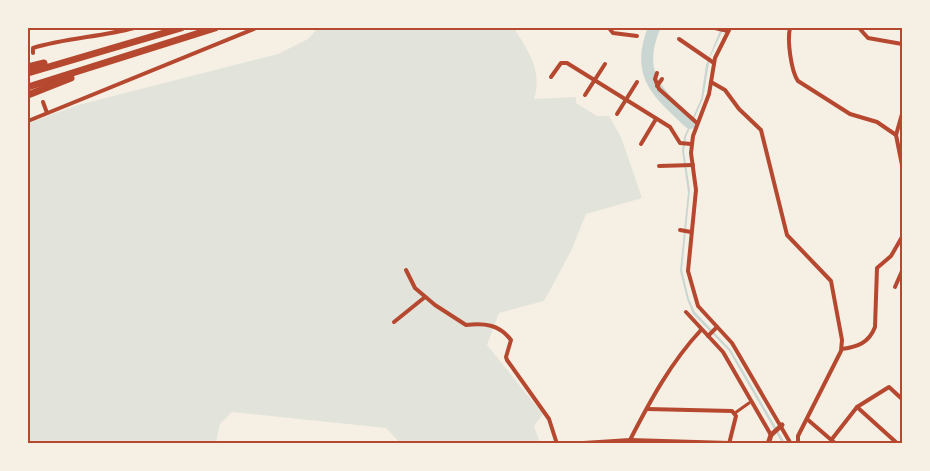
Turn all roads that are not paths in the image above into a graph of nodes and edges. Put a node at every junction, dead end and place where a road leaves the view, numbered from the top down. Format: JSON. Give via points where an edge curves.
{"nodes":[{"id":1,"x":134,"y":28,"type":"edge"},
{"id":2,"x":181,"y":28,"type":"edge"},
{"id":3,"x":216,"y":28,"type":"edge"},
{"id":4,"x":256,"y":28,"type":"edge"},
{"id":5,"x":609,"y":28,"type":"edge"},
{"id":6,"x":718,"y":28,"type":"edge"},
{"id":7,"x":790,"y":28,"type":"edge"},
{"id":8,"x":859,"y":28,"type":"edge"},
{"id":9,"x":728,"y":30,"type":"edge"},
{"id":10,"x":637,"y":36,"type":"dead end"},
{"id":11,"x":902,"y":44,"type":"edge"},
{"id":12,"x":678,"y":46,"type":"dead end"},
{"id":13,"x":106,"y":49,"type":"junction"},
{"id":14,"x":33,"y":53,"type":"dead end"},
{"id":15,"x":113,"y":61,"type":"junction"},
{"id":16,"x":710,"y":61,"type":"junction"},
{"id":17,"x":605,"y":64,"type":"dead end"},
{"id":18,"x":28,"y":67,"type":"edge"},
{"id":19,"x":28,"y":73,"type":"edge"},
{"id":20,"x":657,"y":73,"type":"dead end"},
{"id":21,"x":551,"y":77,"type":"dead end"},
{"id":22,"x":662,"y":79,"type":"dead end"},
{"id":23,"x":594,"y":80,"type":"junction"},
{"id":24,"x":637,"y":82,"type":"dead end"},
{"id":25,"x":711,"y":82,"type":"junction"},
{"id":26,"x":28,"y":86,"type":"edge"},
{"id":27,"x":657,"y":86,"type":"junction"},
{"id":28,"x":585,"y":94,"type":"dead end"},
{"id":29,"x":28,"y":95,"type":"edge"},
{"id":30,"x":626,"y":100,"type":"junction"},
{"id":31,"x":43,"y":102,"type":"dead end"},
{"id":32,"x":47,"y":113,"type":"junction"},
{"id":33,"x":617,"y":114,"type":"dead end"},
{"id":34,"x":902,"y":114,"type":"edge"},
{"id":35,"x":656,"y":119,"type":"junction"},
{"id":36,"x":28,"y":121,"type":"edge"},
{"id":37,"x":694,"y":121,"type":"junction"},
{"id":38,"x":896,"y":135,"type":"junction"},
{"id":39,"x":641,"y":144,"type":"dead end"},
{"id":40,"x":690,"y":144,"type":"junction"},
{"id":41,"x":691,"y":165,"type":"junction"},
{"id":42,"x":902,"y":165,"type":"edge"},
{"id":43,"x":662,"y":172,"type":"dead end"},
{"id":44,"x":681,"y":230,"type":"dead end"},
{"id":45,"x":689,"y":231,"type":"junction"},
{"id":46,"x":902,"y":237,"type":"edge"},
{"id":47,"x":406,"y":270,"type":"dead end"},
{"id":48,"x":902,"y":271,"type":"edge"},
{"id":49,"x":895,"y":286,"type":"dead end"},
{"id":50,"x":425,"y":297,"type":"junction"},
{"id":51,"x":686,"y":312,"type":"dead end"},
{"id":52,"x":394,"y":322,"type":"dead end"},
{"id":53,"x":701,"y":330,"type":"junction"},
{"id":54,"x":713,"y":332,"type":"junction"},
{"id":55,"x":842,"y":349,"type":"junction"},
{"id":56,"x":902,"y":399,"type":"edge"},
{"id":57,"x":750,"y":403,"type":"dead end"},
{"id":58,"x":857,"y":407,"type":"junction"},
{"id":59,"x":647,"y":409,"type":"junction"},
{"id":60,"x":735,"y":414,"type":"junction"},
{"id":61,"x":807,"y":419,"type":"junction"},
{"id":62,"x":781,"y":426,"type":"junction"},
{"id":63,"x":770,"y":438,"type":"edge"},
{"id":64,"x":832,"y":439,"type":"junction"},
{"id":65,"x":630,"y":442,"type":"edge"},
{"id":66,"x":729,"y":443,"type":"edge"},
{"id":67,"x":557,"y":444,"type":"edge"},
{"id":68,"x":568,"y":444,"type":"edge"},
{"id":69,"x":790,"y":444,"type":"edge"},
{"id":70,"x":798,"y":444,"type":"edge"},
{"id":71,"x":836,"y":444,"type":"edge"},
{"id":72,"x":898,"y":444,"type":"edge"}],
"edges":[{"from":1,"to":14,"type":"street","via":[[74,41],[61,40],[33,48]]},
{"from":2,"to":13,"type":"highway"},
{"from":3,"to":15,"type":"highway"},
{"from":4,"to":32,"type":"street"},
{"from":5,"to":10,"type":"street","via":[[613,33]]},
{"from":6,"to":9,"type":"street"},
{"from":7,"to":38,"type":"street","via":[[787,40],[793,58],[793,73],[798,81],[850,114],[876,122]]},
{"from":8,"to":11,"type":"street","via":[[868,38]]},
{"from":9,"to":16,"type":"street"},
{"from":12,"to":16,"type":"street","via":[[680,40]]},
{"from":13,"to":18,"type":"highway"},
{"from":13,"to":19,"type":"highway"},
{"from":15,"to":26,"type":"highway"},
{"from":15,"to":29,"type":"highway"},
{"from":16,"to":25,"type":"street"},
{"from":17,"to":23,"type":"street"},
{"from":20,"to":27,"type":"street"},
{"from":21,"to":23,"type":"street","via":[[564,62]]},
{"from":22,"to":27,"type":"street"},
{"from":23,"to":28,"type":"street"},
{"from":23,"to":30,"type":"street"},
{"from":24,"to":30,"type":"street"},
{"from":25,"to":37,"type":"street","via":[[708,100]]},
{"from":25,"to":55,"type":"street","via":[[725,90],[761,130],[787,235],[831,281]]},
{"from":27,"to":37,"type":"street"},
{"from":30,"to":33,"type":"street"},
{"from":30,"to":35,"type":"street"},
{"from":31,"to":32,"type":"street"},
{"from":32,"to":36,"type":"street"},
{"from":34,"to":38,"type":"street"},
{"from":35,"to":39,"type":"street"},
{"from":35,"to":40,"type":"street","via":[[671,128],[682,143]]},
{"from":37,"to":40,"type":"street"},
{"from":38,"to":42,"type":"street"},
{"from":40,"to":41,"type":"street"},
{"from":41,"to":43,"type":"street","via":[[661,166]]},
{"from":41,"to":45,"type":"street","via":[[696,190]]},
{"from":44,"to":45,"type":"street"},
{"from":45,"to":54,"type":"street","via":[[688,262],[694,296]]},
{"from":46,"to":55,"type":"street","via":[[891,256],[877,268],[872,335],[858,346]]},
{"from":47,"to":50,"type":"street","via":[[415,288]]},
{"from":48,"to":49,"type":"street"},
{"from":50,"to":52,"type":"street"},
{"from":50,"to":67,"type":"street","via":[[466,325],[484,323],[508,335],[511,340],[507,360],[549,419]]},
{"from":51,"to":53,"type":"street"},
{"from":53,"to":54,"type":"street"},
{"from":53,"to":59,"type":"street","via":[[662,380]]},
{"from":54,"to":62,"type":"street","via":[[732,343]]},
{"from":54,"to":63,"type":"street"},
{"from":55,"to":61,"type":"street"},
{"from":56,"to":58,"type":"street","via":[[889,387]]},
{"from":57,"to":60,"type":"street"},
{"from":58,"to":64,"type":"street"},
{"from":58,"to":72,"type":"street"},
{"from":59,"to":60,"type":"street","via":[[732,411]]},
{"from":59,"to":65,"type":"street"},
{"from":60,"to":66,"type":"street"},
{"from":61,"to":64,"type":"street"},
{"from":61,"to":70,"type":"street","via":[[798,436]]},
{"from":62,"to":63,"type":"street"},
{"from":62,"to":69,"type":"street"},
{"from":64,"to":71,"type":"street"},
{"from":65,"to":66,"type":"street"},
{"from":65,"to":68,"type":"street"}]}
